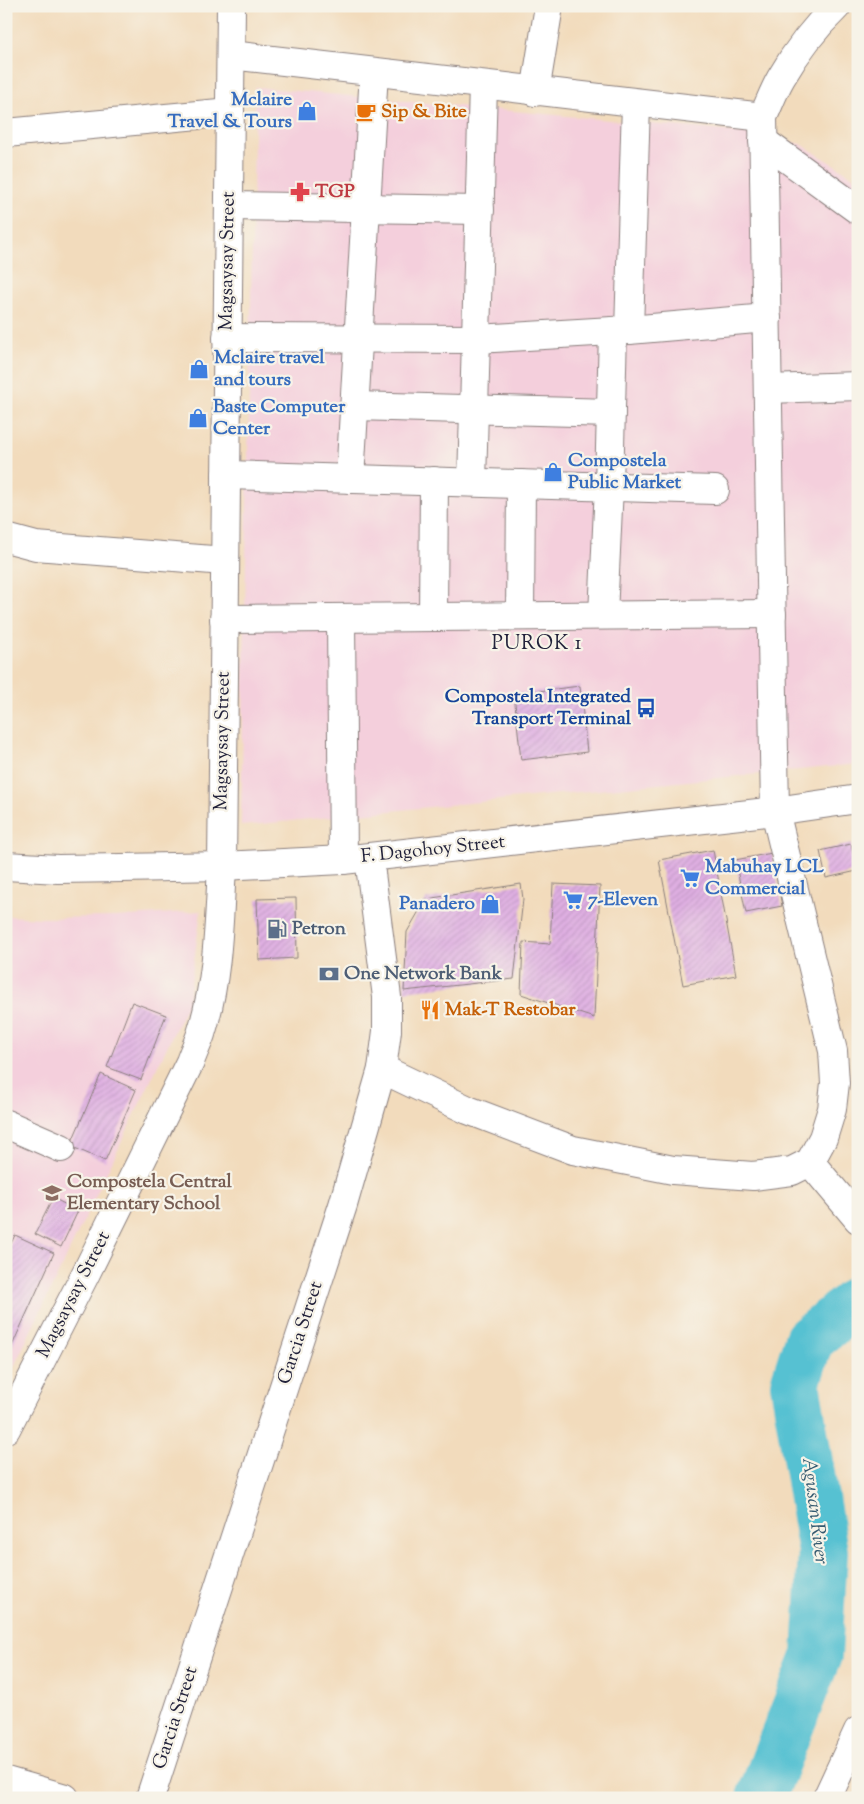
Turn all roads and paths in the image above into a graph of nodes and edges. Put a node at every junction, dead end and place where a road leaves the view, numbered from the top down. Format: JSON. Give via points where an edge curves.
{"nodes":[{"id":1,"x":231,"y":6,"type":"edge"},
{"id":2,"x":549,"y":6,"type":"edge"},
{"id":3,"x":837,"y":6,"type":"edge"},
{"id":4,"x":231,"y":55,"type":"junction"},
{"id":5,"x":374,"y":72,"type":"junction"},
{"id":6,"x":483,"y":85,"type":"junction"},
{"id":7,"x":535,"y":92,"type":"junction"},
{"id":8,"x":636,"y":104,"type":"junction"},
{"id":9,"x":230,"y":112,"type":"junction"},
{"id":10,"x":763,"y":129,"type":"junction"},
{"id":11,"x":6,"y":133,"type":"edge"},
{"id":12,"x":229,"y":206,"type":"junction"},
{"id":13,"x":366,"y":208,"type":"junction"},
{"id":14,"x":480,"y":210,"type":"junction"},
{"id":15,"x":858,"y":210,"type":"edge"},
{"id":16,"x":767,"y":318,"type":"junction"},
{"id":17,"x":621,"y":331,"type":"junction"},
{"id":18,"x":227,"y":338,"type":"junction"},
{"id":19,"x":358,"y":339,"type":"junction"},
{"id":20,"x":477,"y":340,"type":"junction"},
{"id":21,"x":858,"y":386,"type":"edge"},
{"id":22,"x":768,"y":389,"type":"junction"},
{"id":23,"x":354,"y":406,"type":"junction"},
{"id":24,"x":474,"y":410,"type":"junction"},
{"id":25,"x":611,"y":413,"type":"junction"},
{"id":26,"x":226,"y":475,"type":"junction"},
{"id":27,"x":350,"y":478,"type":"junction"},
{"id":28,"x":434,"y":481,"type":"junction"},
{"id":29,"x":472,"y":482,"type":"junction"},
{"id":30,"x":521,"y":484,"type":"junction"},
{"id":31,"x":609,"y":486,"type":"junction"},
{"id":32,"x":715,"y":490,"type":"dead end"},
{"id":33,"x":6,"y":538,"type":"edge"},
{"id":34,"x":225,"y":561,"type":"junction"},
{"id":35,"x":772,"y":614,"type":"junction"},
{"id":36,"x":603,"y":615,"type":"junction"},
{"id":37,"x":520,"y":616,"type":"junction"},
{"id":38,"x":433,"y":617,"type":"junction"},
{"id":39,"x":340,"y":618,"type":"junction"},
{"id":40,"x":224,"y":619,"type":"junction"},
{"id":41,"x":858,"y":799,"type":"edge"},
{"id":42,"x":776,"y":811,"type":"junction"},
{"id":43,"x":356,"y":859,"type":"junction"},
{"id":44,"x":6,"y":866,"type":"edge"},
{"id":45,"x":222,"y":866,"type":"junction"},
{"id":46,"x":382,"y":1069,"type":"junction"},
{"id":47,"x":6,"y":1124,"type":"edge"},
{"id":48,"x":61,"y":1148,"type":"dead end"},
{"id":49,"x":810,"y":1162,"type":"junction"},
{"id":50,"x":855,"y":1216,"type":"edge"},
{"id":51,"x":6,"y":1429,"type":"edge"},
{"id":52,"x":858,"y":1730,"type":"edge"},
{"id":53,"x":6,"y":1780,"type":"edge"},
{"id":54,"x":64,"y":1798,"type":"edge"},
{"id":55,"x":150,"y":1798,"type":"edge"},
{"id":56,"x":827,"y":1798,"type":"edge"}],
"edges":[{"from":1,"to":4,"type":"street","name":"Magsaysay Street"},
{"from":2,"to":7,"type":"street"},
{"from":3,"to":10,"type":"street","via":[[794,57],[780,79]]},
{"from":4,"to":5,"type":"street"},
{"from":4,"to":9,"type":"street","name":"Magsaysay Street"},
{"from":5,"to":6,"type":"street"},
{"from":5,"to":13,"type":"street"},
{"from":6,"to":7,"type":"street"},
{"from":6,"to":14,"type":"street"},
{"from":7,"to":8,"type":"street"},
{"from":8,"to":10,"type":"street"},
{"from":8,"to":17,"type":"street"},
{"from":9,"to":11,"type":"street"},
{"from":9,"to":12,"type":"street","name":"Magsaysay Street"},
{"from":10,"to":15,"type":"street"},
{"from":10,"to":16,"type":"street"},
{"from":12,"to":13,"type":"street"},
{"from":12,"to":18,"type":"street","name":"Magsaysay Street"},
{"from":13,"to":14,"type":"street"},
{"from":13,"to":19,"type":"street"},
{"from":14,"to":20,"type":"street"},
{"from":16,"to":17,"type":"street"},
{"from":16,"to":22,"type":"street"},
{"from":17,"to":20,"type":"street"},
{"from":17,"to":25,"type":"street"},
{"from":18,"to":19,"type":"street"},
{"from":18,"to":26,"type":"street","name":"Magsaysay Street"},
{"from":19,"to":20,"type":"street"},
{"from":19,"to":23,"type":"street"},
{"from":20,"to":24,"type":"street"},
{"from":21,"to":22,"type":"street"},
{"from":22,"to":35,"type":"street"},
{"from":23,"to":24,"type":"street"},
{"from":23,"to":27,"type":"street"},
{"from":24,"to":25,"type":"street"},
{"from":24,"to":29,"type":"street"},
{"from":25,"to":31,"type":"street"},
{"from":26,"to":27,"type":"street"},
{"from":26,"to":34,"type":"street","name":"Magsaysay Street"},
{"from":27,"to":28,"type":"street"},
{"from":28,"to":29,"type":"street"},
{"from":28,"to":38,"type":"street"},
{"from":29,"to":30,"type":"street"},
{"from":30,"to":31,"type":"street"},
{"from":30,"to":37,"type":"street"},
{"from":31,"to":32,"type":"street"},
{"from":31,"to":36,"type":"street"},
{"from":33,"to":34,"type":"street","via":[[36,546]]},
{"from":34,"to":40,"type":"street","name":"Magsaysay Street"},
{"from":35,"to":36,"type":"street"},
{"from":35,"to":42,"type":"street"},
{"from":36,"to":37,"type":"street"},
{"from":37,"to":38,"type":"street"},
{"from":38,"to":39,"type":"street"},
{"from":39,"to":40,"type":"street"},
{"from":39,"to":43,"type":"street","name":"Garcia Street"},
{"from":40,"to":45,"type":"street","name":"Magsaysay Street"},
{"from":41,"to":42,"type":"street","name":"F. Dagohoy Street"},
{"from":42,"to":43,"type":"street","name":"F. Dagohoy Street"},
{"from":42,"to":49,"type":"street","via":[[833,1051],[835,1083],[832,1109],[823,1138]]},
{"from":43,"to":45,"type":"street","name":"F. Dagohoy Street"},
{"from":43,"to":46,"type":"street","name":"Garcia Street","via":[[387,996]]},
{"from":44,"to":45,"type":"street","name":"F. Dagohoy Street","via":[[58,869]]},
{"from":45,"to":51,"type":"street","name":"Magsaysay Street","via":[[217,953],[201,1034],[190,1062]]},
{"from":46,"to":49,"type":"street","via":[[468,1110],[573,1150],[673,1170],[753,1176],[792,1171]]},
{"from":46,"to":55,"type":"street","name":"Garcia Street","via":[[343,1205]]},
{"from":47,"to":48,"type":"street"},
{"from":49,"to":50,"type":"street"},
{"from":52,"to":56,"type":"street"},
{"from":53,"to":54,"type":"street"}]}
